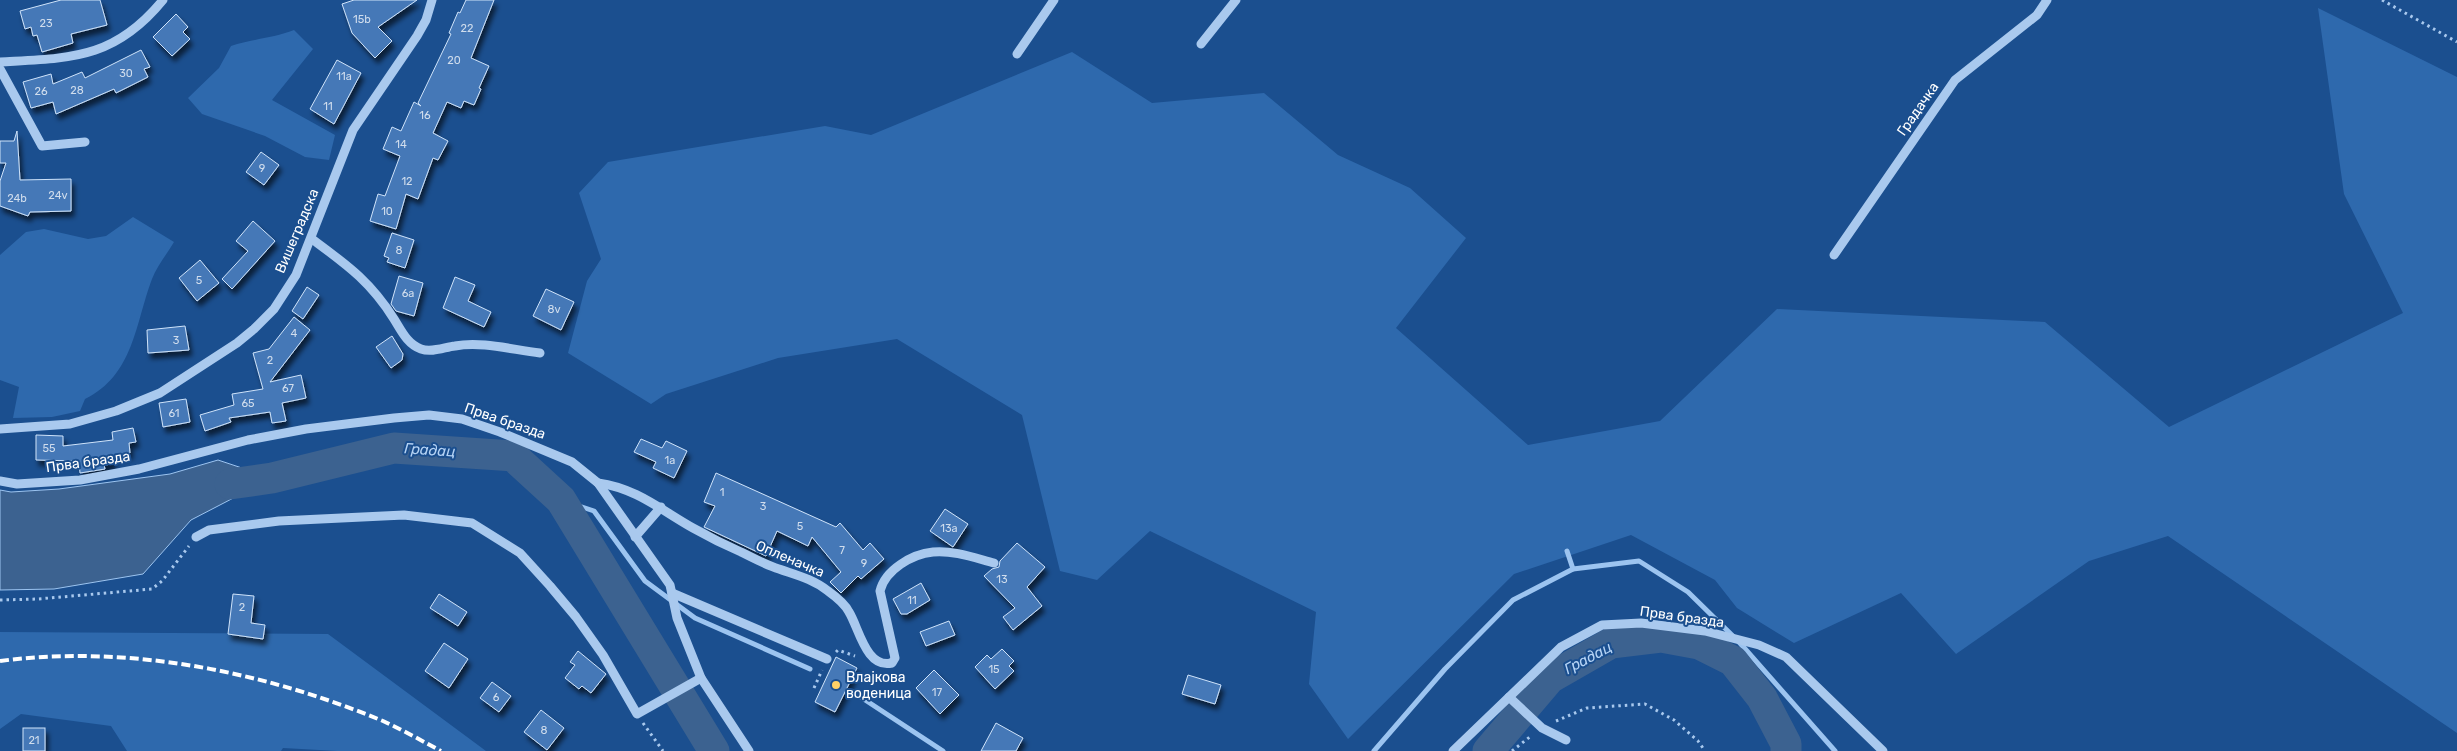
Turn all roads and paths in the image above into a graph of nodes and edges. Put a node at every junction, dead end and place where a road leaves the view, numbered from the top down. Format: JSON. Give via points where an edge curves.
{"nodes":[{"id":1,"x":163,"y":0,"type":"edge"},
{"id":2,"x":432,"y":0,"type":"edge"},
{"id":3,"x":1054,"y":0,"type":"edge"},
{"id":4,"x":1236,"y":0,"type":"edge"},
{"id":5,"x":2047,"y":0,"type":"edge"},
{"id":6,"x":2382,"y":0,"type":"edge"},
{"id":7,"x":2457,"y":42,"type":"edge"},
{"id":8,"x":1201,"y":44,"type":"dead end"},
{"id":9,"x":1017,"y":54,"type":"dead end"},
{"id":10,"x":0,"y":62,"type":"edge"},
{"id":11,"x":0,"y":69,"type":"edge"},
{"id":12,"x":85,"y":142,"type":"dead end"},
{"id":13,"x":312,"y":239,"type":"junction"},
{"id":14,"x":1834,"y":254,"type":"dead end"},
{"id":15,"x":540,"y":353,"type":"dead end"},
{"id":16,"x":0,"y":429,"type":"edge"},
{"id":17,"x":0,"y":482,"type":"edge"},
{"id":18,"x":598,"y":483,"type":"junction"},
{"id":19,"x":661,"y":507,"type":"junction"},
{"id":20,"x":196,"y":537,"type":"joint"},
{"id":21,"x":635,"y":537,"type":"junction"},
{"id":22,"x":994,"y":563,"type":"dead end"},
{"id":23,"x":672,"y":593,"type":"junction"},
{"id":24,"x":0,"y":600,"type":"edge"},
{"id":25,"x":827,"y":659,"type":"joint"},
{"id":26,"x":701,"y":678,"type":"junction"},
{"id":27,"x":814,"y":688,"type":"dead end"},
{"id":28,"x":1509,"y":697,"type":"junction"},
{"id":29,"x":637,"y":714,"type":"junction"},
{"id":30,"x":1542,"y":728,"type":"junction"},
{"id":31,"x":1566,"y":740,"type":"dead end"},
{"id":32,"x":663,"y":751,"type":"edge"},
{"id":33,"x":749,"y":751,"type":"edge"},
{"id":34,"x":1453,"y":751,"type":"edge"},
{"id":35,"x":1512,"y":751,"type":"edge"},
{"id":36,"x":1706,"y":751,"type":"edge"},
{"id":37,"x":1883,"y":751,"type":"edge"}],
"edges":[{"from":1,"to":10,"type":"street","via":[[137,26],[87,54]]},
{"from":2,"to":13,"type":"street","name":"Вишеградска","via":[[417,36],[353,130]]},
{"from":3,"to":9,"type":"street"},
{"from":4,"to":8,"type":"street"},
{"from":5,"to":14,"type":"street","name":"Градачка","via":[[2037,15],[1955,80]]},
{"from":6,"to":7,"type":"path"},
{"from":11,"to":12,"type":"street","via":[[42,146]]},
{"from":13,"to":15,"type":"street","via":[[369,284],[406,339],[422,350],[471,344]]},
{"from":13,"to":16,"type":"street","name":"Вишеградска","via":[[296,274],[274,309],[237,343],[160,393],[116,411],[70,424]]},
{"from":17,"to":18,"type":"street","name":"Прва бразда","via":[[80,480],[139,469],[248,440],[429,415],[462,419],[538,447],[572,462]]},
{"from":18,"to":19,"type":"street","name":"Опленачка","via":[[616,485]]},
{"from":18,"to":21,"type":"street","name":"Прва бразда"},
{"from":19,"to":21,"type":"street"},
{"from":19,"to":22,"type":"street","name":"Опленачка","via":[[740,552],[827,590],[848,610],[869,653],[880,663],[892,663],[894,658],[880,591],[894,568],[933,552],[964,555]]},
{"from":20,"to":24,"type":"path","via":[[152,589]]},
{"from":20,"to":29,"type":"street","via":[[209,530],[279,521],[404,514],[472,523],[520,554],[550,586],[603,654]]},
{"from":21,"to":23,"type":"street","name":"Прва бразда","via":[[664,575]]},
{"from":23,"to":25,"type":"street"},
{"from":23,"to":26,"type":"street","name":"Прва бразда","via":[[677,618]]},
{"from":25,"to":27,"type":"path"},
{"from":26,"to":29,"type":"street"},
{"from":26,"to":33,"type":"street","name":"Прва бразда"},
{"from":28,"to":30,"type":"street"},
{"from":28,"to":34,"type":"street","name":"Прва бразда"},
{"from":28,"to":37,"type":"street","name":"Прва бразда","via":[[1561,647],[1602,626],[1641,623],[1705,631],[1759,645],[1786,657]]},
{"from":29,"to":32,"type":"path"},
{"from":30,"to":31,"type":"street"},
{"from":30,"to":35,"type":"path"},
{"from":30,"to":36,"type":"path","via":[[1587,708],[1645,704],[1674,720]]}]}
